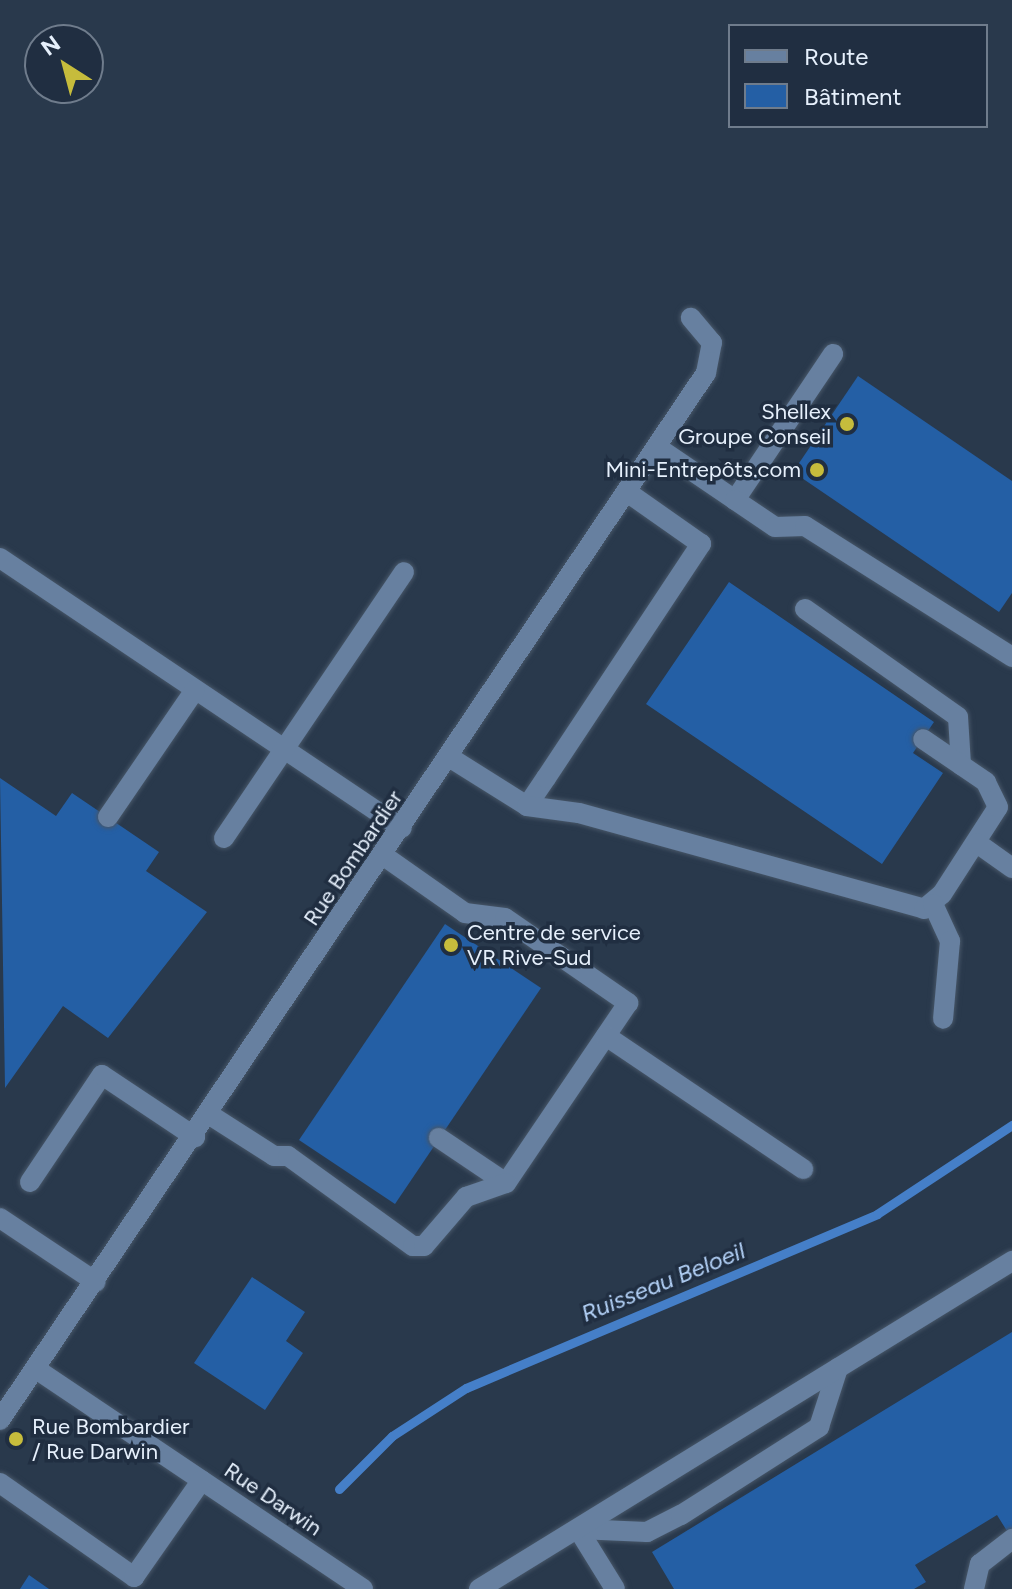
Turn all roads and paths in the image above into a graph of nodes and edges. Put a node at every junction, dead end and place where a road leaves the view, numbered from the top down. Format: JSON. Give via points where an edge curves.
{"nodes":[{"id":1,"x":691,"y":318,"type":"dead end"},
{"id":2,"x":833,"y":354,"type":"dead end"},
{"id":3,"x":657,"y":447,"type":"junction"},
{"id":4,"x":627,"y":492,"type":"junction"},
{"id":5,"x":735,"y":500,"type":"junction"},
{"id":6,"x":0,"y":558,"type":"edge"},
{"id":7,"x":404,"y":572,"type":"dead end"},
{"id":8,"x":805,"y":609,"type":"dead end"},
{"id":9,"x":1012,"y":657,"type":"edge"},
{"id":10,"x":195,"y":690,"type":"junction"},
{"id":11,"x":923,"y":739,"type":"dead end"},
{"id":12,"x":285,"y":751,"type":"junction"},
{"id":13,"x":449,"y":757,"type":"junction"},
{"id":14,"x":961,"y":765,"type":"junction"},
{"id":15,"x":527,"y":806,"type":"junction"},
{"id":16,"x":108,"y":817,"type":"dead end"},
{"id":17,"x":402,"y":828,"type":"junction"},
{"id":18,"x":224,"y":838,"type":"dead end"},
{"id":19,"x":977,"y":843,"type":"junction"},
{"id":20,"x":384,"y":856,"type":"junction"},
{"id":21,"x":1012,"y":868,"type":"edge"},
{"id":22,"x":933,"y":904,"type":"junction"},
{"id":23,"x":943,"y":1019,"type":"dead end"},
{"id":24,"x":606,"y":1036,"type":"junction"},
{"id":25,"x":210,"y":1115,"type":"junction"},
{"id":26,"x":195,"y":1137,"type":"junction"},
{"id":27,"x":439,"y":1138,"type":"dead end"},
{"id":28,"x":803,"y":1169,"type":"dead end"},
{"id":29,"x":30,"y":1182,"type":"dead end"},
{"id":30,"x":506,"y":1183,"type":"junction"},
{"id":31,"x":0,"y":1218,"type":"edge"},
{"id":32,"x":1012,"y":1261,"type":"edge"},
{"id":33,"x":96,"y":1282,"type":"junction"},
{"id":34,"x":838,"y":1368,"type":"junction"},
{"id":35,"x":36,"y":1369,"type":"junction"},
{"id":36,"x":0,"y":1420,"type":"edge"},
{"id":37,"x":202,"y":1480,"type":"junction"},
{"id":38,"x":0,"y":1483,"type":"edge"},
{"id":39,"x":578,"y":1529,"type":"junction"},
{"id":40,"x":1012,"y":1539,"type":"edge"},
{"id":41,"x":140,"y":1583,"type":"edge"},
{"id":42,"x":363,"y":1589,"type":"edge"},
{"id":43,"x":479,"y":1589,"type":"edge"},
{"id":44,"x":615,"y":1589,"type":"edge"},
{"id":45,"x":974,"y":1589,"type":"edge"}],
"edges":[{"from":1,"to":3,"type":"street","name":"Rue Bombardier","via":[[708,333],[712,355]]},
{"from":2,"to":5,"type":"street"},
{"from":3,"to":4,"type":"street","name":"Rue Bombardier"},
{"from":3,"to":5,"type":"street"},
{"from":4,"to":13,"type":"street","name":"Rue Bombardier"},
{"from":4,"to":15,"type":"street","via":[[701,544]]},
{"from":5,"to":9,"type":"street","via":[[775,527],[805,526]]},
{"from":6,"to":10,"type":"street"},
{"from":7,"to":12,"type":"street"},
{"from":8,"to":14,"type":"street","via":[[958,717]]},
{"from":10,"to":12,"type":"street"},
{"from":10,"to":16,"type":"street"},
{"from":11,"to":14,"type":"street"},
{"from":12,"to":17,"type":"street"},
{"from":12,"to":18,"type":"street"},
{"from":13,"to":15,"type":"street"},
{"from":13,"to":17,"type":"street","name":"Rue Bombardier"},
{"from":14,"to":19,"type":"street","via":[[986,782],[998,807]]},
{"from":15,"to":22,"type":"street","via":[[579,813],[915,909]]},
{"from":17,"to":20,"type":"street","name":"Rue Bombardier"},
{"from":19,"to":21,"type":"street"},
{"from":19,"to":22,"type":"street"},
{"from":20,"to":24,"type":"street","via":[[465,913],[505,918],[628,1003]]},
{"from":20,"to":25,"type":"street","name":"Rue Bombardier"},
{"from":22,"to":23,"type":"street","via":[[950,941]]},
{"from":24,"to":28,"type":"street"},
{"from":24,"to":30,"type":"street"},
{"from":25,"to":26,"type":"street","name":"Rue Bombardier"},
{"from":25,"to":30,"type":"street","via":[[274,1156],[288,1156],[413,1246],[424,1246],[466,1197]]},
{"from":26,"to":29,"type":"street","via":[[102,1075]]},
{"from":26,"to":33,"type":"street","name":"Rue Bombardier"},
{"from":27,"to":30,"type":"street"},
{"from":31,"to":33,"type":"street"},
{"from":32,"to":34,"type":"street"},
{"from":33,"to":35,"type":"street","name":"Rue Bombardier"},
{"from":34,"to":39,"type":"street"},
{"from":34,"to":39,"type":"street","via":[[819,1427],[670,1522],[647,1532]]},
{"from":35,"to":36,"type":"street","name":"Rue Bombardier"},
{"from":35,"to":37,"type":"street","name":"Rue Darwin"},
{"from":37,"to":41,"type":"street"},
{"from":37,"to":42,"type":"street","name":"Rue Darwin"},
{"from":38,"to":41,"type":"street"},
{"from":39,"to":43,"type":"street"},
{"from":39,"to":44,"type":"street"},
{"from":40,"to":45,"type":"street","via":[[980,1564]]}]}
